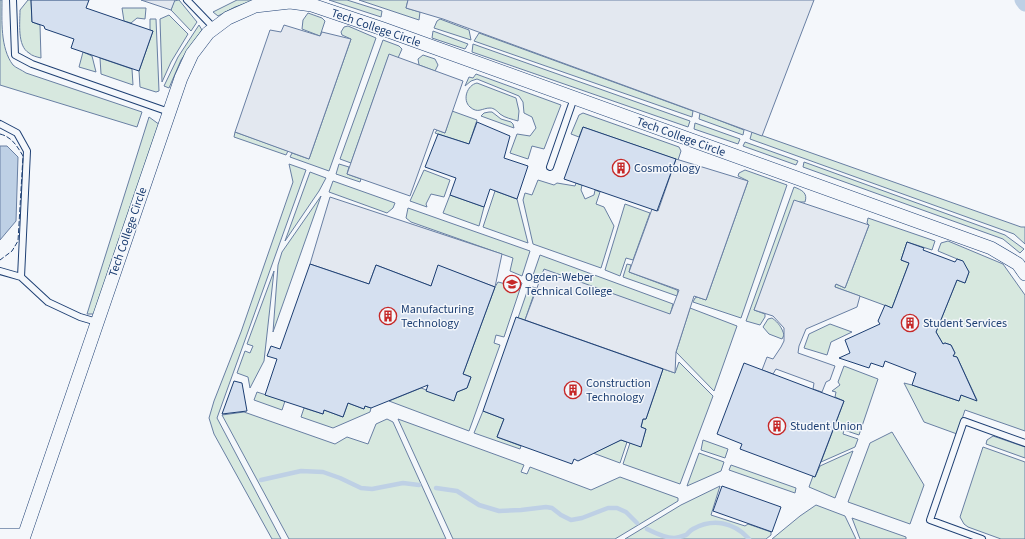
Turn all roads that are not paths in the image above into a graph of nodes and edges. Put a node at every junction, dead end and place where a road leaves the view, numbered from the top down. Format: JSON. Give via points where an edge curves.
{"nodes":[{"id":1,"x":12,"y":0,"type":"edge"},
{"id":2,"x":187,"y":0,"type":"edge"},
{"id":3,"x":303,"y":2,"type":"edge"},
{"id":4,"x":214,"y":28,"type":"junction"},
{"id":5,"x":574,"y":98,"type":"junction"},
{"id":6,"x":169,"y":112,"type":"junction"},
{"id":7,"x":0,"y":124,"type":"edge"},
{"id":8,"x":550,"y":167,"type":"dead end"},
{"id":9,"x":1022,"y":266,"type":"edge"},
{"id":10,"x":0,"y":271,"type":"edge"},
{"id":11,"x":21,"y":277,"type":"junction"},
{"id":12,"x":97,"y":322,"type":"junction"},
{"id":13,"x":1025,"y":443,"type":"edge"},
{"id":14,"x":0,"y":535,"type":"edge"},
{"id":15,"x":23,"y":537,"type":"edge"},
{"id":16,"x":982,"y":539,"type":"edge"}],
"edges":[{"from":1,"to":6,"type":"lane","via":[[15,55],[32,64]]},
{"from":2,"to":4,"type":"lane"},
{"from":3,"to":4,"type":"street","name":"Tech College Circle","via":[[255,6],[228,18]]},
{"from":3,"to":5,"type":"street","name":"Tech College Circle"},
{"from":4,"to":6,"type":"street","name":"Tech College Circle","via":[[192,54]]},
{"from":5,"to":8,"type":"lane"},
{"from":5,"to":9,"type":"street","name":"Tech College Circle","via":[[991,248]]},
{"from":6,"to":12,"type":"street","name":"Tech College Circle"},
{"from":7,"to":11,"type":"lane","via":[[17,134],[27,150]]},
{"from":10,"to":11,"type":"lane"},
{"from":11,"to":12,"type":"lane","via":[[48,302]]},
{"from":12,"to":15,"type":"street","name":"Tech College Circle"},
{"from":13,"to":16,"type":"lane","via":[[964,421],[930,520]]},
{"from":14,"to":15,"type":"street"}]}
